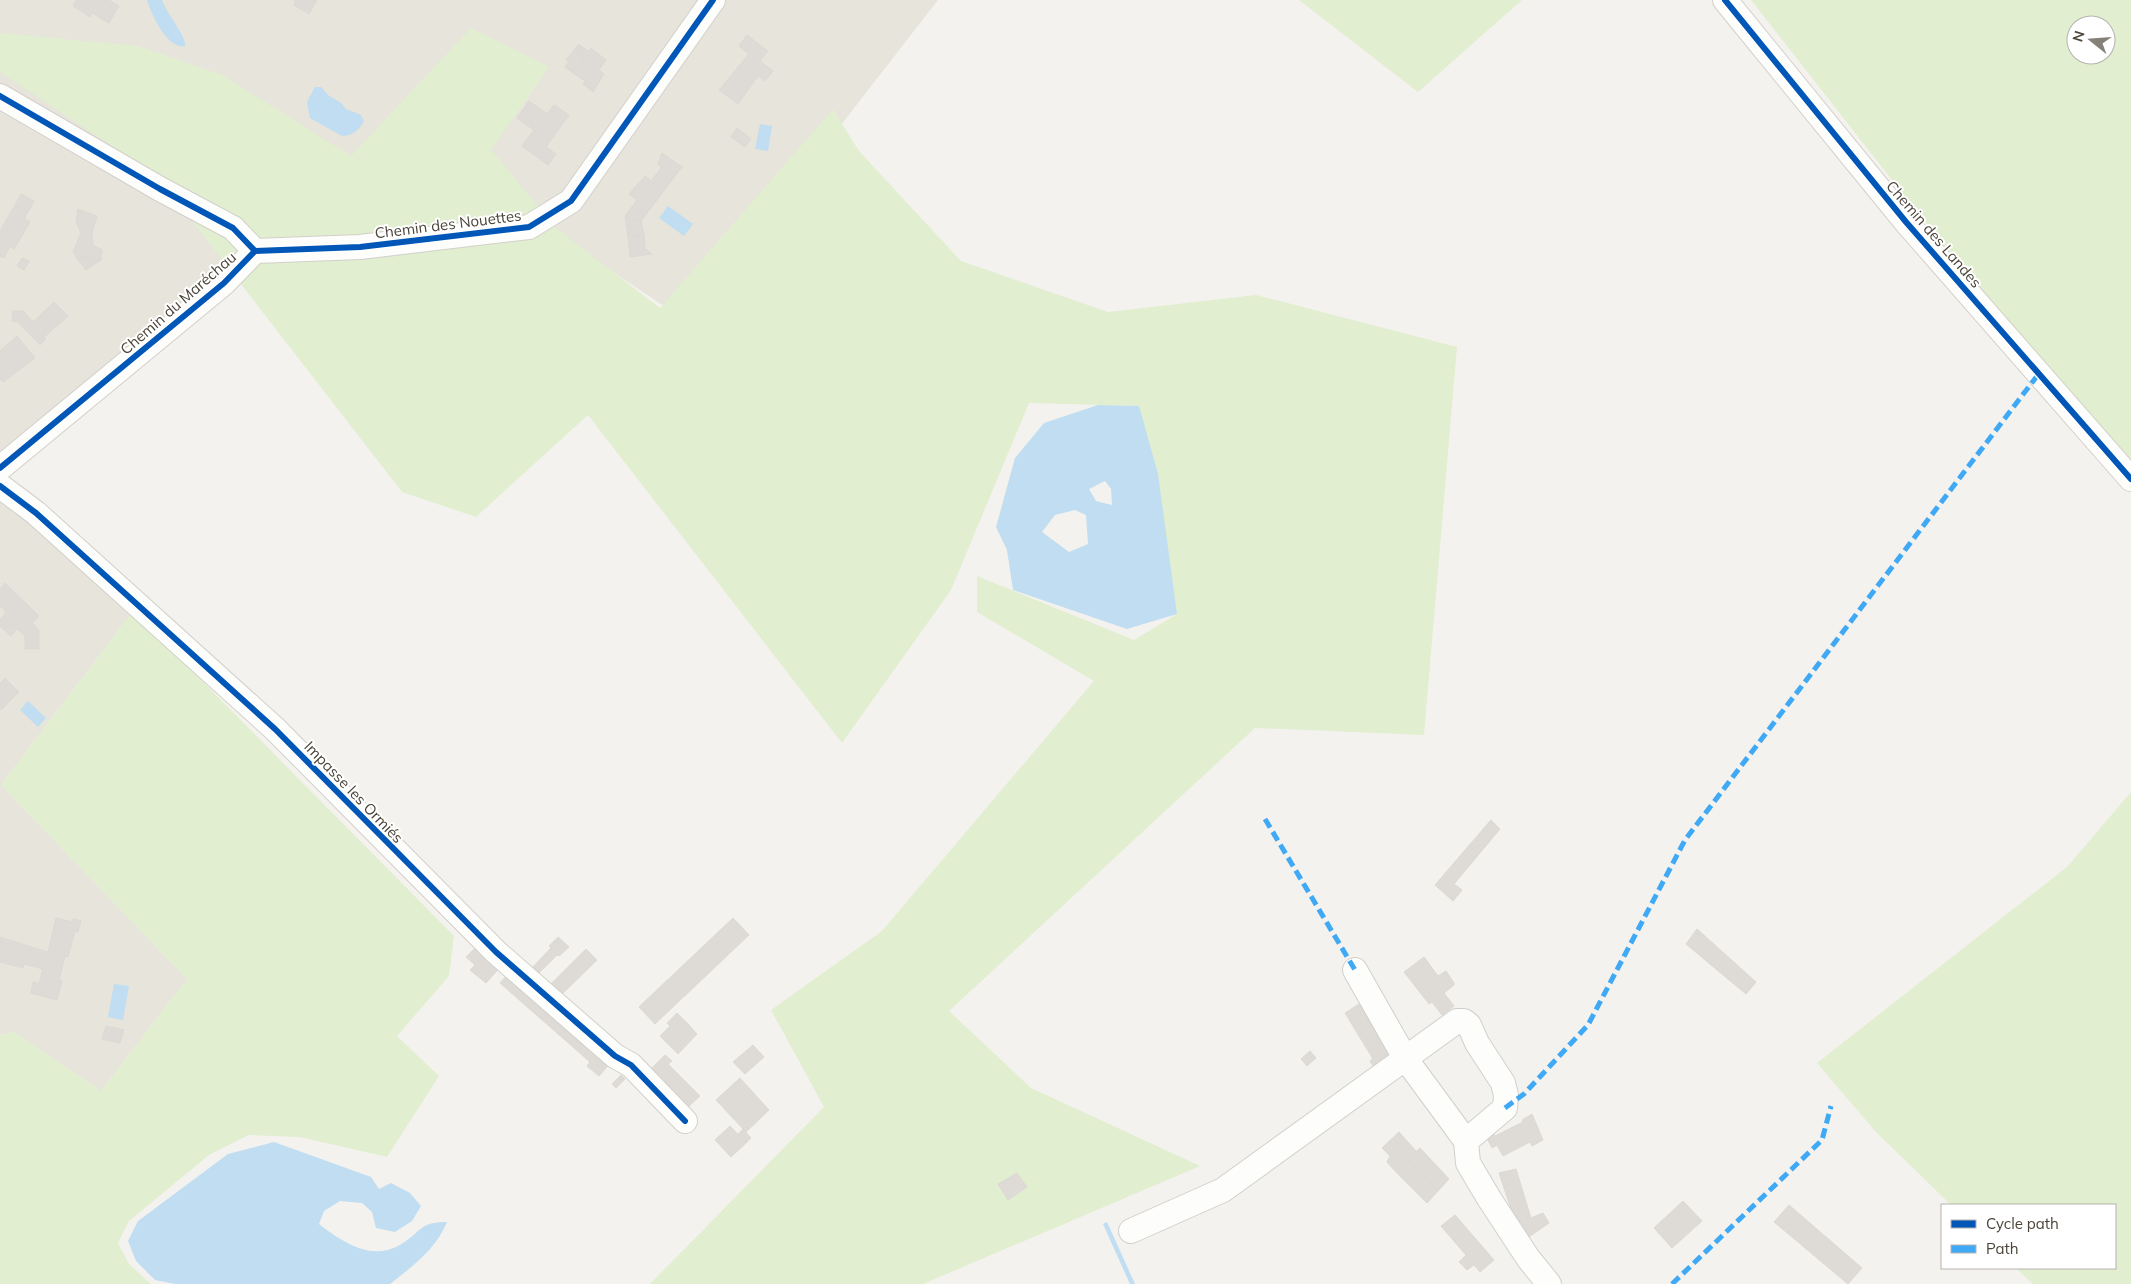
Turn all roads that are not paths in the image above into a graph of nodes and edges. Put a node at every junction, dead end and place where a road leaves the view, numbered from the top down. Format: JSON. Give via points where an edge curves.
{"nodes":[{"id":1,"x":713,"y":0,"type":"edge"},
{"id":2,"x":1724,"y":0,"type":"edge"},
{"id":3,"x":0,"y":96,"type":"edge"},
{"id":4,"x":255,"y":251,"type":"junction"},
{"id":5,"x":0,"y":468,"type":"edge"},
{"id":6,"x":2131,"y":479,"type":"edge"},
{"id":7,"x":0,"y":486,"type":"edge"},
{"id":8,"x":1355,"y":970,"type":"dead end"},
{"id":9,"x":1405,"y":1058,"type":"junction"},
{"id":10,"x":685,"y":1120,"type":"dead end"},
{"id":11,"x":1466,"y":1141,"type":"junction"},
{"id":12,"x":1131,"y":1231,"type":"dead end"},
{"id":13,"x":1549,"y":1284,"type":"edge"}],
"edges":[{"from":1,"to":4,"type":"street","name":"Chemin des Nouettes","via":[[571,201],[529,227],[360,247]]},
{"from":2,"to":6,"type":"street","name":"Chemin des Landes","via":[[1906,222]]},
{"from":3,"to":4,"type":"street","name":"Chemin du Maréchau","via":[[233,228]]},
{"from":4,"to":5,"type":"street","name":"Chemin du Maréchau","via":[[224,283]]},
{"from":7,"to":10,"type":"street","name":"Impasse les Ormiés","via":[[36,513],[275,729],[496,952],[615,1056],[630,1065]]},
{"from":8,"to":9,"type":"street"},
{"from":9,"to":11,"type":"street"},
{"from":9,"to":11,"type":"street","via":[[1456,1021],[1470,1025],[1506,1094],[1505,1108]]},
{"from":9,"to":12,"type":"street","via":[[1223,1190]]},
{"from":11,"to":13,"type":"street","via":[[1468,1163],[1528,1258]]}]}
